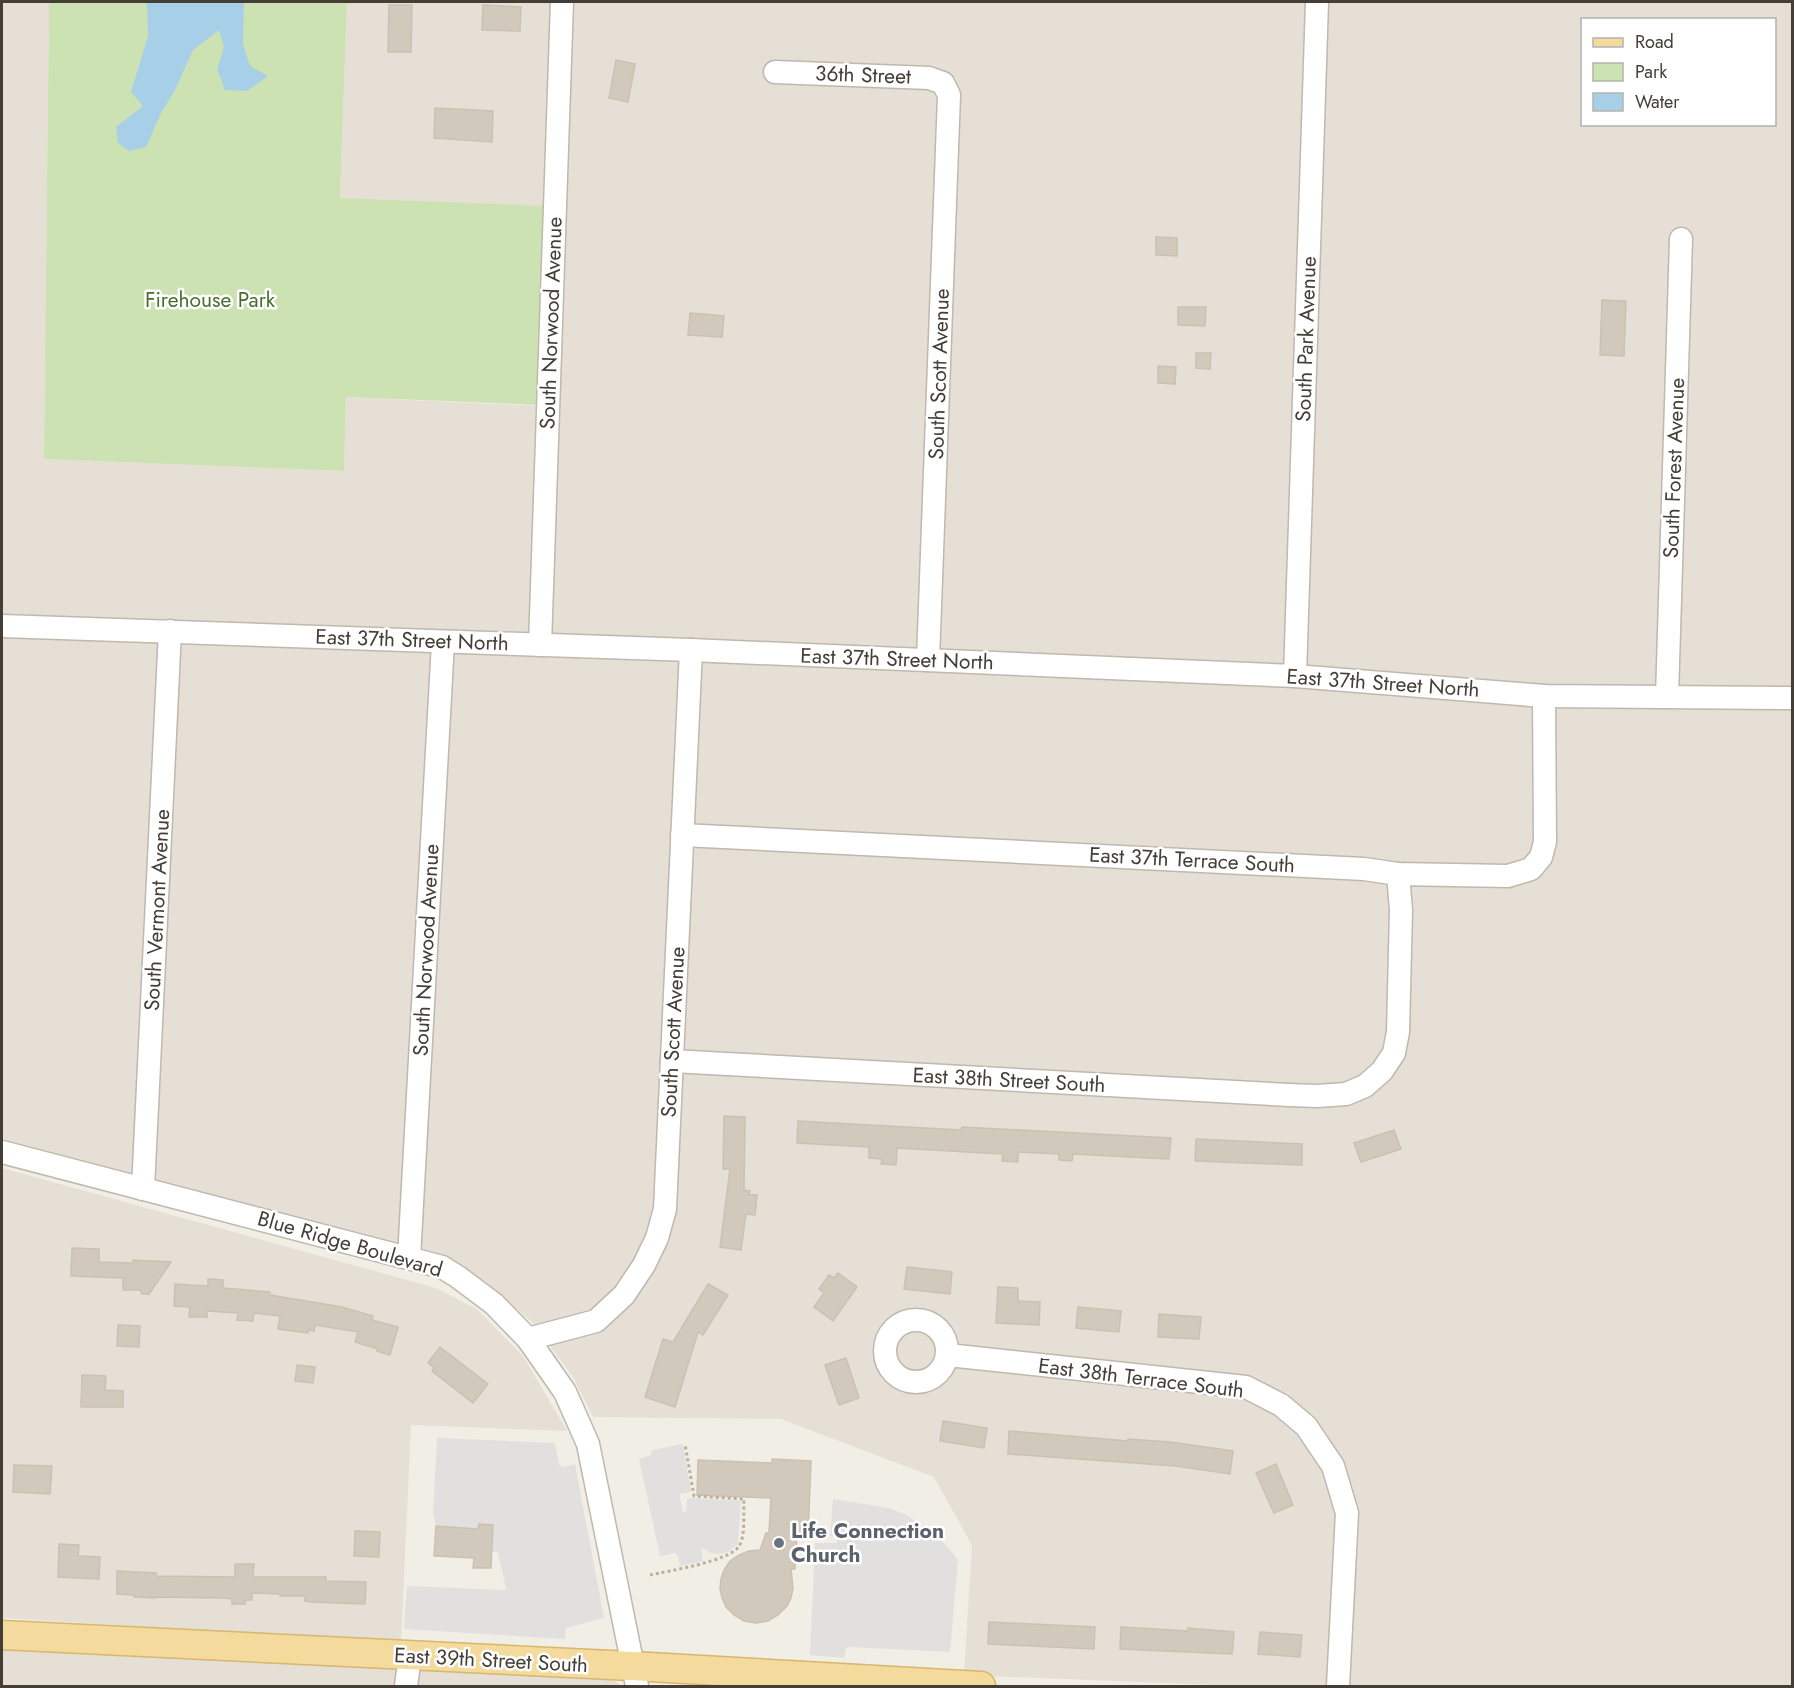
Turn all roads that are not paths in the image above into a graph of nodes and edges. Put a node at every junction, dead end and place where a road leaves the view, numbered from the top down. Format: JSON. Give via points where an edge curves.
{"nodes":[{"id":1,"x":562,"y":2,"type":"edge"},
{"id":2,"x":1317,"y":2,"type":"edge"},
{"id":3,"x":775,"y":72,"type":"dead end"},
{"id":4,"x":946,"y":90,"type":"joint"},
{"id":5,"x":1681,"y":238,"type":"dead end"},
{"id":6,"x":2,"y":626,"type":"edge"},
{"id":7,"x":170,"y":631,"type":"junction"},
{"id":8,"x":443,"y":642,"type":"junction"},
{"id":9,"x":540,"y":645,"type":"junction"},
{"id":10,"x":691,"y":650,"type":"junction"},
{"id":11,"x":928,"y":660,"type":"junction"},
{"id":12,"x":1295,"y":676,"type":"junction"},
{"id":13,"x":1667,"y":697,"type":"junction"},
{"id":14,"x":1792,"y":698,"type":"edge"},
{"id":15,"x":1544,"y":700,"type":"junction"},
{"id":16,"x":682,"y":835,"type":"junction"},
{"id":17,"x":1398,"y":874,"type":"junction"},
{"id":18,"x":672,"y":1061,"type":"junction"},
{"id":19,"x":2,"y":1152,"type":"edge"},
{"id":20,"x":143,"y":1189,"type":"junction"},
{"id":21,"x":409,"y":1258,"type":"junction"},
{"id":22,"x":528,"y":1339,"type":"junction"},
{"id":23,"x":948,"y":1355,"type":"dead end"},
{"id":24,"x":2,"y":1635,"type":"edge"},
{"id":25,"x":410,"y":1656,"type":"junction"},
{"id":26,"x":634,"y":1676,"type":"edge"},
{"id":27,"x":406,"y":1686,"type":"edge"},
{"id":28,"x":981,"y":1686,"type":"edge"},
{"id":29,"x":1338,"y":1686,"type":"edge"}],
"edges":[{"from":1,"to":9,"type":"street","name":"South Norwood Avenue"},
{"from":2,"to":12,"type":"street","name":"South Park Avenue"},
{"from":3,"to":4,"type":"street","name":"36th Street","via":[[929,78],[943,83]]},
{"from":4,"to":11,"type":"street","name":"South Scott Avenue","via":[[949,94]]},
{"from":5,"to":13,"type":"street","name":"South Forest Avenue"},
{"from":6,"to":7,"type":"street","name":"East 37th Street North"},
{"from":7,"to":8,"type":"street","name":"East 37th Street North"},
{"from":7,"to":20,"type":"street","name":"South Vermont Avenue"},
{"from":8,"to":9,"type":"street","name":"East 37th Street North"},
{"from":8,"to":21,"type":"street","name":"South Norwood Avenue"},
{"from":9,"to":10,"type":"street","name":"East 37th Street North"},
{"from":10,"to":11,"type":"street","name":"East 37th Street North"},
{"from":10,"to":16,"type":"street","name":"South Scott Avenue"},
{"from":11,"to":12,"type":"street","name":"East 37th Street North"},
{"from":12,"to":15,"type":"street","name":"East 37th Street North"},
{"from":13,"to":14,"type":"street","name":"East 37th Street North"},
{"from":13,"to":15,"type":"street","name":"East 37th Street North"},
{"from":15,"to":17,"type":"street","name":"East 37th Terrace South","via":[[1545,842],[1541,857],[1531,869],[1508,876]]},
{"from":16,"to":17,"type":"street","name":"East 37th Terrace South","via":[[1364,869]]},
{"from":16,"to":18,"type":"street","name":"South Scott Avenue"},
{"from":17,"to":18,"type":"street","name":"East 38th Street South","via":[[1401,910],[1394,1053],[1365,1086],[1346,1094],[1289,1095]]},
{"from":18,"to":22,"type":"street","name":"South Scott Avenue","via":[[665,1209],[644,1265],[624,1295],[596,1321]]},
{"from":19,"to":20,"type":"street","name":"Blue Ridge Boulevard"},
{"from":20,"to":21,"type":"street","name":"Blue Ridge Boulevard"},
{"from":21,"to":22,"type":"street","name":"Blue Ridge Boulevard","via":[[442,1267],[458,1277],[494,1304]]},
{"from":22,"to":26,"type":"street","name":"Blue Ridge Boulevard","via":[[565,1392],[588,1444]]},
{"from":23,"to":29,"type":"street","name":"East 38th Terrace South","via":[[1246,1387],[1281,1405],[1306,1426],[1333,1466],[1347,1513]]},
{"from":24,"to":25,"type":"main road","name":"East 39th Street South"},
{"from":25,"to":26,"type":"main road","name":"East 39th Street South"},
{"from":25,"to":27,"type":"street"},
{"from":26,"to":28,"type":"main road","name":"East 39th Street South"}]}
